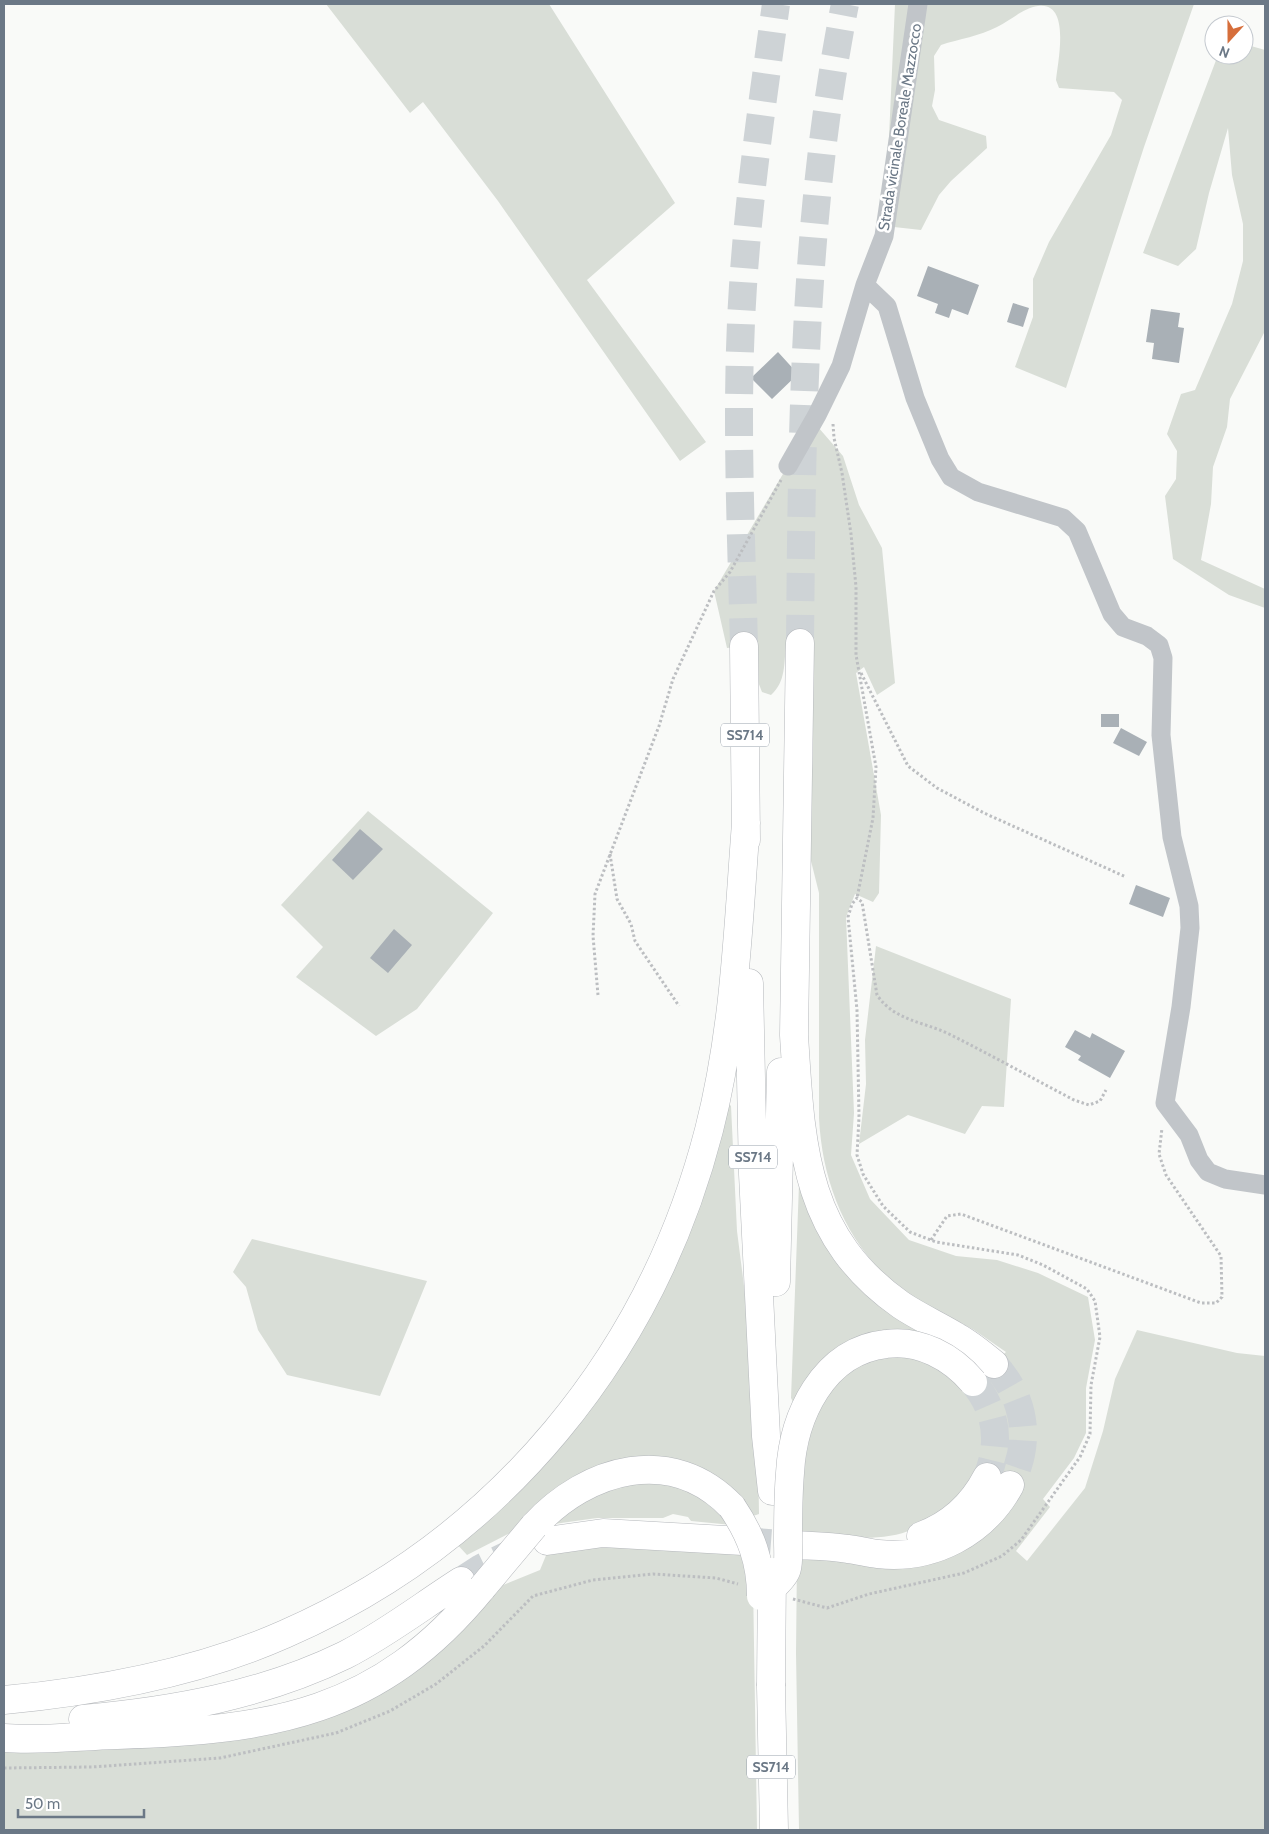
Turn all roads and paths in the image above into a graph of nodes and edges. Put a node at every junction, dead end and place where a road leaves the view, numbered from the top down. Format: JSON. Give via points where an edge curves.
{"nodes":[{"id":1,"x":918,"y":4,"type":"edge"},
{"id":2,"x":865,"y":285,"type":"junction"},
{"id":3,"x":833,"y":420,"type":"dead end"},
{"id":4,"x":788,"y":466,"type":"joint"},
{"id":5,"x":800,"y":643,"type":"tunnel mouth"},
{"id":6,"x":744,"y":646,"type":"tunnel mouth"},
{"id":7,"x":858,"y":668,"type":"junction"},
{"id":8,"x":746,"y":823,"type":"junction"},
{"id":9,"x":610,"y":853,"type":"junction"},
{"id":10,"x":1126,"y":877,"type":"dead end"},
{"id":11,"x":795,"y":879,"type":"junction"},
{"id":12,"x":857,"y":898,"type":"junction"},
{"id":13,"x":598,"y":995,"type":"dead end"},
{"id":14,"x":679,"y":1006,"type":"dead end"},
{"id":15,"x":1106,"y":1090,"type":"dead end"},
{"id":16,"x":1165,"y":1103,"type":"junction"},
{"id":17,"x":856,"y":1148,"type":"dead end"},
{"id":18,"x":1265,"y":1185,"type":"edge"},
{"id":19,"x":931,"y":1240,"type":"dead end"},
{"id":20,"x":994,"y":1364,"type":"tunnel mouth"},
{"id":21,"x":973,"y":1382,"type":"tunnel mouth"},
{"id":22,"x":998,"y":1481,"type":"tunnel mouth"},
{"id":23,"x":772,"y":1490,"type":"junction"},
{"id":24,"x":540,"y":1533,"type":"junction"},
{"id":25,"x":743,"y":1541,"type":"tunnel mouth"},
{"id":26,"x":794,"y":1545,"type":"tunnel mouth"},
{"id":27,"x":472,"y":1585,"type":"junction"},
{"id":28,"x":771,"y":1589,"type":"junction"},
{"id":29,"x":771,"y":1686,"type":"junction"},
{"id":30,"x":247,"y":1690,"type":"junction"},
{"id":31,"x":4,"y":1700,"type":"edge"},
{"id":32,"x":4,"y":1711,"type":"edge"},
{"id":33,"x":4,"y":1727,"type":"edge"},
{"id":34,"x":4,"y":1738,"type":"edge"},
{"id":35,"x":774,"y":1830,"type":"edge"}],
"edges":[{"from":1,"to":2,"type":"street","name":"Strada vicinale Boreale Mazzocco","via":[[884,236]]},
{"from":2,"to":4,"type":"street","name":"Strada vicinale Boreale Mazzocco","via":[[841,366]]},
{"from":2,"to":16,"type":"street","via":[[887,306],[914,398],[940,459],[952,477],[978,492],[1063,518],[1077,531],[1112,614],[1123,627],[1147,636],[1159,646],[1163,658],[1161,735],[1172,837],[1189,906],[1188,944]]},
{"from":3,"to":7,"type":"path","via":[[851,534]]},
{"from":4,"to":9,"type":"path","via":[[730,572],[714,591],[673,679],[659,726]]},
{"from":5,"to":11,"type":"highway","number":"SS714"},
{"from":6,"to":8,"type":"highway","number":"SS714"},
{"from":7,"to":10,"type":"path","via":[[908,766],[937,788],[984,813]]},
{"from":7,"to":12,"type":"path","via":[[876,767],[873,818]]},
{"from":8,"to":23,"type":"highway","number":"SS714","via":[[753,1174],[766,1436]]},
{"from":8,"to":31,"type":"highway","via":[[728,1037],[712,1118],[694,1183],[673,1241],[629,1329],[591,1388],[556,1432],[503,1489],[425,1554],[367,1592],[304,1625],[241,1651],[172,1672],[102,1687]]},
{"from":9,"to":13,"type":"path","via":[[596,894],[593,936]]},
{"from":9,"to":14,"type":"path","via":[[617,899],[631,924],[635,941]]},
{"from":11,"to":20,"type":"highway","via":[[794,1035],[798,1098],[806,1162],[820,1209],[839,1245],[871,1282],[902,1306],[958,1337]]},
{"from":11,"to":23,"type":"highway","number":"SS714","via":[[778,1148],[776,1436]]},
{"from":12,"to":15,"type":"path","via":[[862,902],[877,995],[886,1007],[946,1033],[1074,1100],[1089,1105],[1100,1101]]},
{"from":12,"to":17,"type":"path","via":[[848,917],[857,1010],[859,1117]]},
{"from":16,"to":18,"type":"street","via":[[1188,1135],[1208,1172],[1224,1179]]},
{"from":16,"to":19,"type":"path","via":[[1159,1154],[1177,1194],[1221,1256],[1222,1297],[1216,1303],[1200,1303],[961,1214],[947,1216]]},
{"from":21,"to":28,"type":"highway","bridge":true,"via":[[945,1358],[904,1343],[866,1348],[831,1370],[812,1394],[799,1425],[790,1472],[787,1570]]},
{"from":22,"to":26,"type":"highway","via":[[999,1504],[961,1537],[938,1547],[879,1554]]},
{"from":23,"to":28,"type":"highway","number":"SS714","bridge":true},
{"from":24,"to":25,"type":"highway"},
{"from":24,"to":27,"type":"highway","bridge":true},
{"from":24,"to":29,"type":"highway","bridge":true,"via":[[560,1502],[582,1488],[618,1473],[668,1470],[687,1475],[715,1491],[732,1507],[750,1536],[759,1569],[760,1664]]},
{"from":27,"to":30,"type":"highway","via":[[345,1654],[299,1674]]},
{"from":27,"to":34,"type":"highway","via":[[444,1633],[395,1670],[349,1696],[296,1715],[236,1727],[165,1733]]},
{"from":28,"to":29,"type":"highway","number":"SS714","bridge":true},
{"from":29,"to":35,"type":"highway","number":"SS714"},
{"from":30,"to":32,"type":"highway","via":[[128,1704]]},
{"from":30,"to":33,"type":"highway","via":[[173,1708]]}]}
